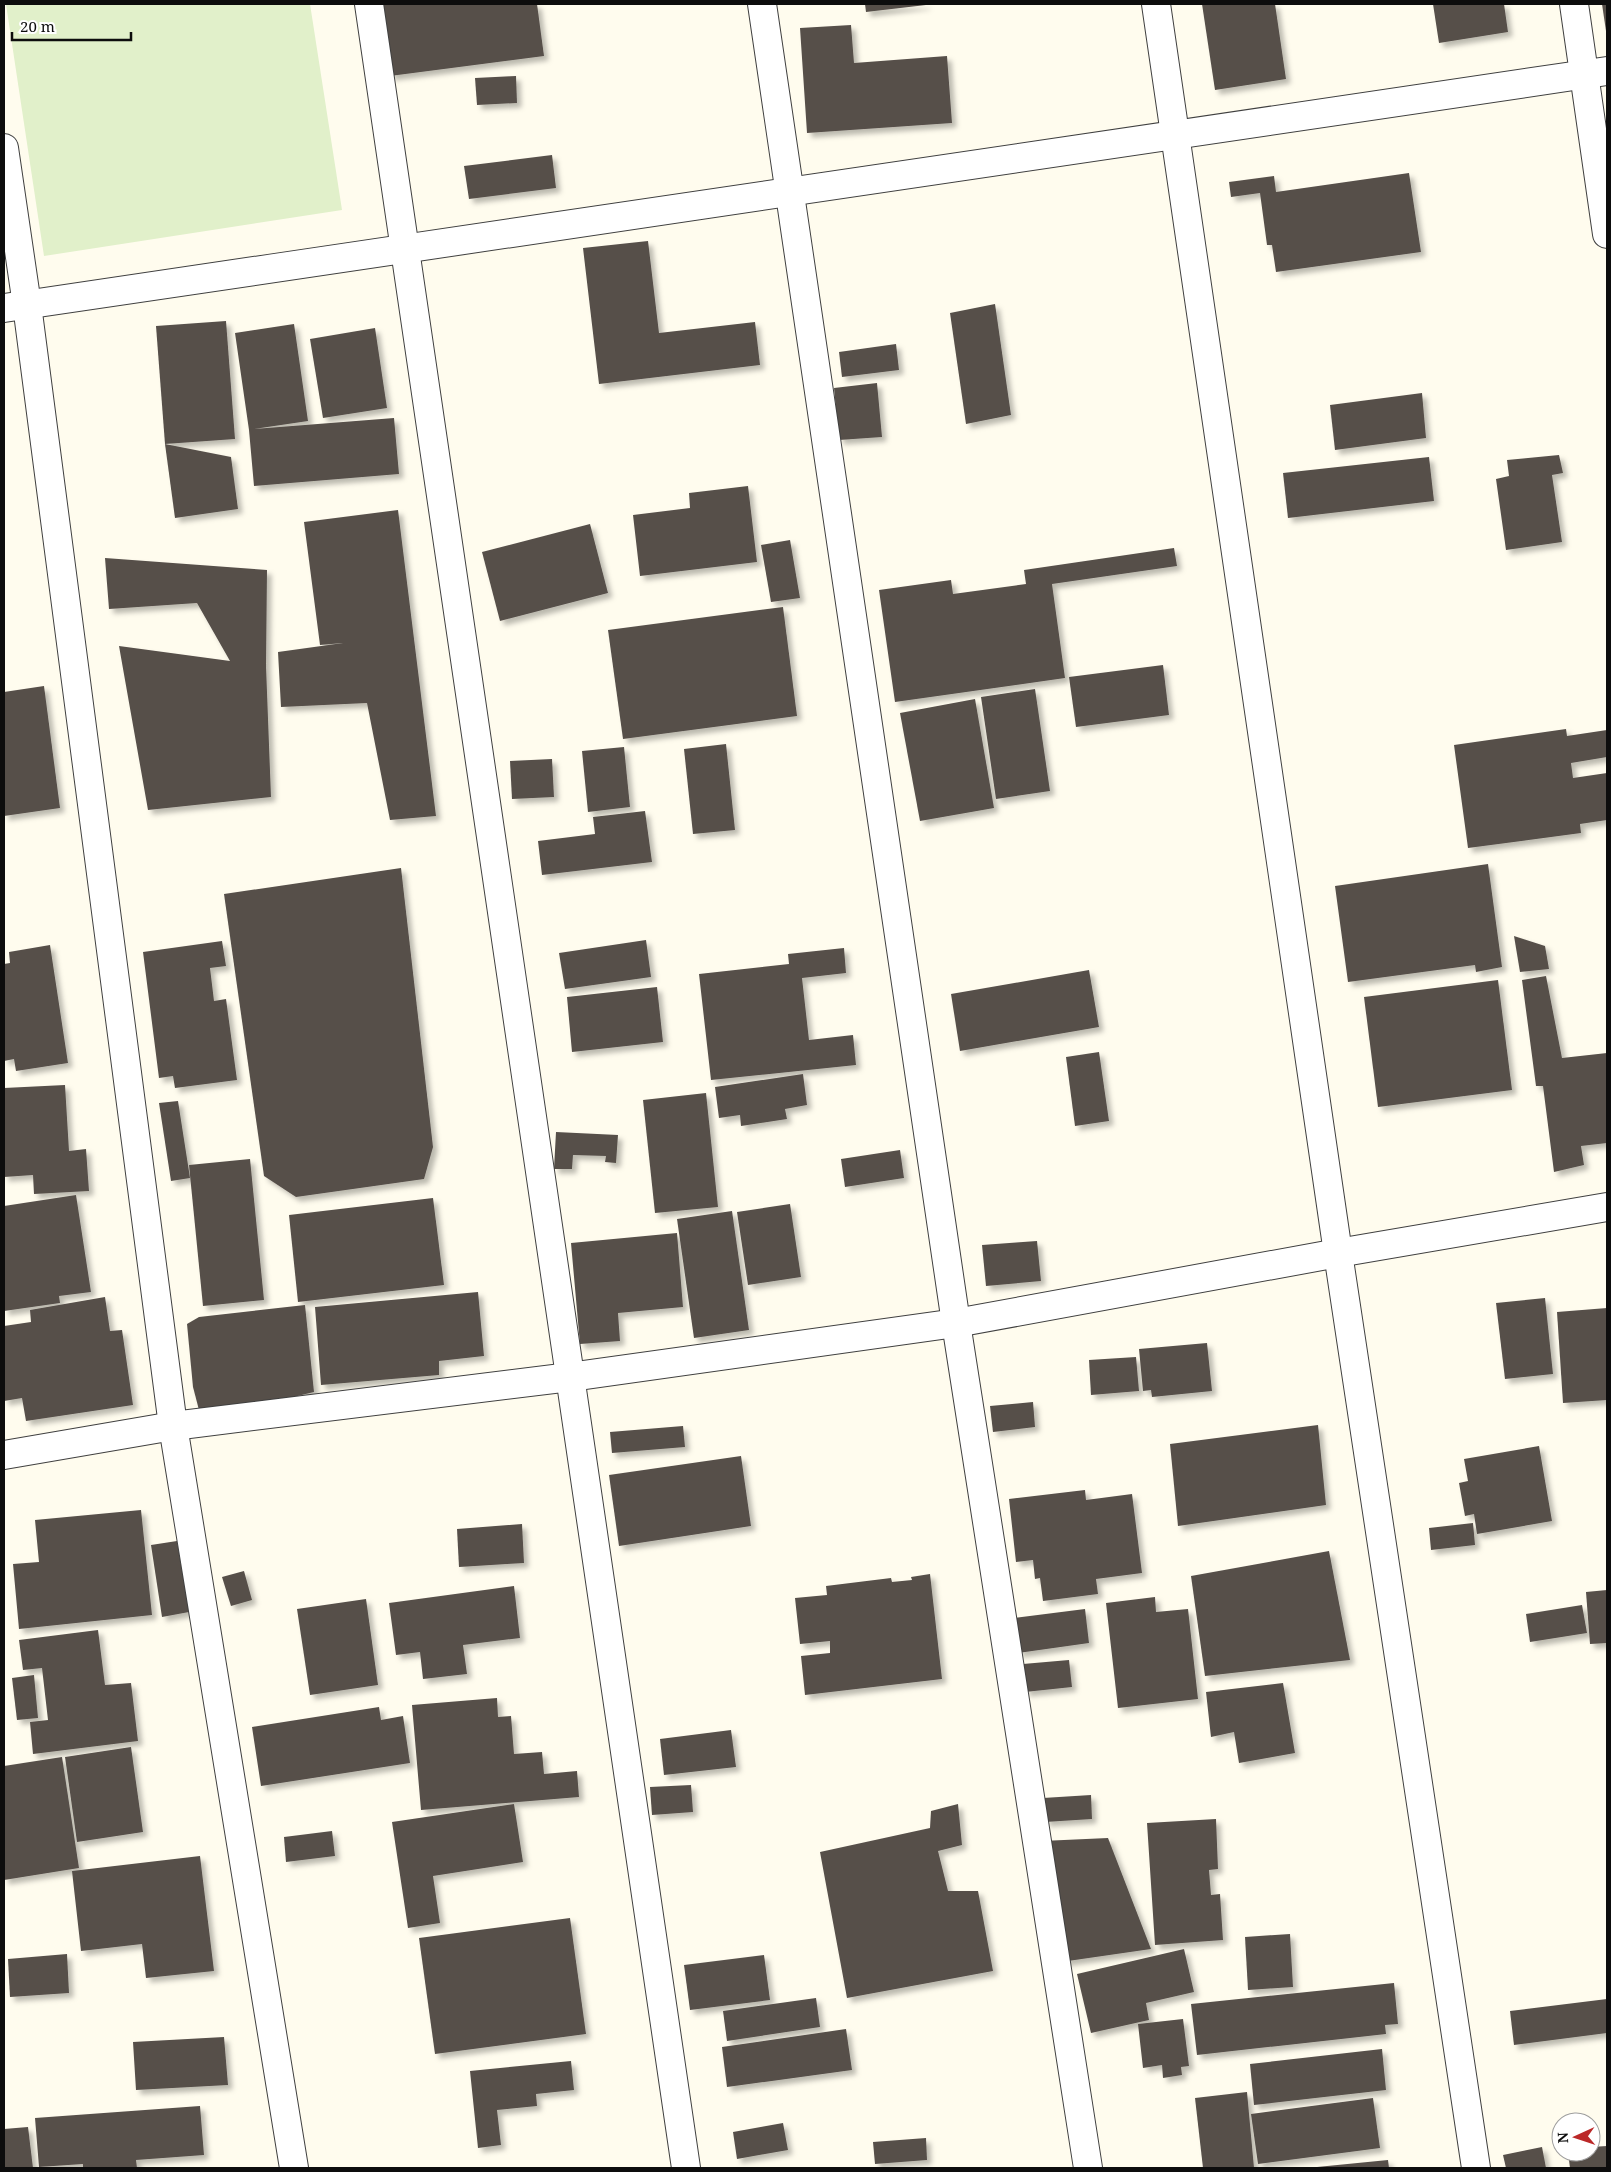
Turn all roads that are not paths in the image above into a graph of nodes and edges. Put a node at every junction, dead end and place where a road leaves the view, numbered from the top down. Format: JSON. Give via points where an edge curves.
{"nodes":[{"id":1,"x":369,"y":4,"type":"edge"},
{"id":2,"x":762,"y":4,"type":"edge"},
{"id":3,"x":1156,"y":4,"type":"edge"},
{"id":4,"x":1574,"y":4,"type":"edge"},
{"id":5,"x":1596,"y":73,"type":"edge"},
{"id":6,"x":1176,"y":135,"type":"junction"},
{"id":7,"x":4,"y":148,"type":"edge"},
{"id":8,"x":790,"y":192,"type":"junction"},
{"id":9,"x":1607,"y":234,"type":"edge"},
{"id":10,"x":405,"y":249,"type":"junction"},
{"id":11,"x":15,"y":307,"type":"edge"},
{"id":12,"x":1607,"y":1207,"type":"edge"},
{"id":13,"x":1338,"y":1253,"type":"junction"},
{"id":14,"x":956,"y":1323,"type":"junction"},
{"id":15,"x":570,"y":1377,"type":"junction"},
{"id":16,"x":173,"y":1426,"type":"junction"},
{"id":17,"x":4,"y":1455,"type":"edge"},
{"id":18,"x":294,"y":2168,"type":"edge"},
{"id":19,"x":686,"y":2168,"type":"edge"},
{"id":20,"x":1088,"y":2168,"type":"edge"},
{"id":21,"x":1476,"y":2168,"type":"edge"}],
"edges":[{"from":1,"to":10,"type":"street"},
{"from":2,"to":8,"type":"street"},
{"from":3,"to":6,"type":"street"},
{"from":4,"to":5,"type":"street"},
{"from":5,"to":6,"type":"street"},
{"from":5,"to":9,"type":"street"},
{"from":6,"to":8,"type":"street"},
{"from":6,"to":13,"type":"street"},
{"from":7,"to":11,"type":"street"},
{"from":8,"to":10,"type":"street"},
{"from":8,"to":14,"type":"street"},
{"from":10,"to":11,"type":"street"},
{"from":10,"to":15,"type":"street"},
{"from":11,"to":16,"type":"street"},
{"from":12,"to":13,"type":"street"},
{"from":13,"to":14,"type":"street"},
{"from":13,"to":21,"type":"street"},
{"from":14,"to":15,"type":"street"},
{"from":14,"to":20,"type":"street"},
{"from":15,"to":16,"type":"street"},
{"from":15,"to":19,"type":"street"},
{"from":16,"to":17,"type":"street"},
{"from":16,"to":18,"type":"street"}]}
